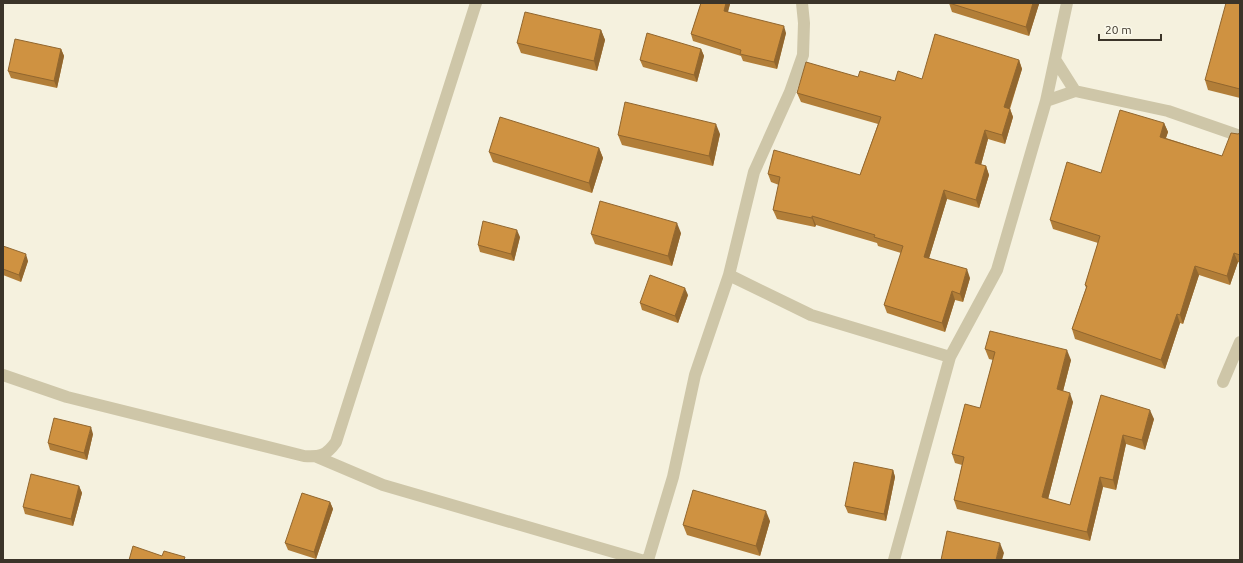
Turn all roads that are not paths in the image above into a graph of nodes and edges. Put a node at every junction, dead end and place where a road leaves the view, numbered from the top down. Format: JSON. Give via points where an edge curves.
{"nodes":[{"id":1,"x":476,"y":3,"type":"edge"},
{"id":2,"x":802,"y":3,"type":"edge"},
{"id":3,"x":1068,"y":3,"type":"edge"},
{"id":4,"x":1056,"y":61,"type":"junction"},
{"id":5,"x":1074,"y":91,"type":"junction"},
{"id":6,"x":1046,"y":101,"type":"junction"},
{"id":7,"x":1240,"y":136,"type":"edge"},
{"id":8,"x":728,"y":275,"type":"junction"},
{"id":9,"x":1240,"y":342,"type":"edge"},
{"id":10,"x":950,"y":357,"type":"junction"},
{"id":11,"x":3,"y":375,"type":"edge"},
{"id":12,"x":1222,"y":382,"type":"dead end"},
{"id":13,"x":317,"y":457,"type":"junction"},
{"id":14,"x":642,"y":560,"type":"edge"},
{"id":15,"x":648,"y":560,"type":"edge"},
{"id":16,"x":894,"y":560,"type":"edge"}],
"edges":[{"from":1,"to":13,"type":"street","via":[[336,442],[328,452]]},
{"from":2,"to":8,"type":"street","via":[[803,56],[790,92],[754,172]]},
{"from":3,"to":4,"type":"street"},
{"from":4,"to":5,"type":"street"},
{"from":4,"to":6,"type":"street"},
{"from":5,"to":6,"type":"street"},
{"from":5,"to":7,"type":"street","via":[[1168,111]]},
{"from":6,"to":10,"type":"street","via":[[997,270]]},
{"from":8,"to":10,"type":"street","via":[[811,314]]},
{"from":8,"to":15,"type":"street","via":[[695,375],[673,477]]},
{"from":9,"to":12,"type":"street"},
{"from":10,"to":16,"type":"street"},
{"from":11,"to":13,"type":"street","via":[[67,397]]},
{"from":13,"to":14,"type":"street","via":[[383,485]]}]}
